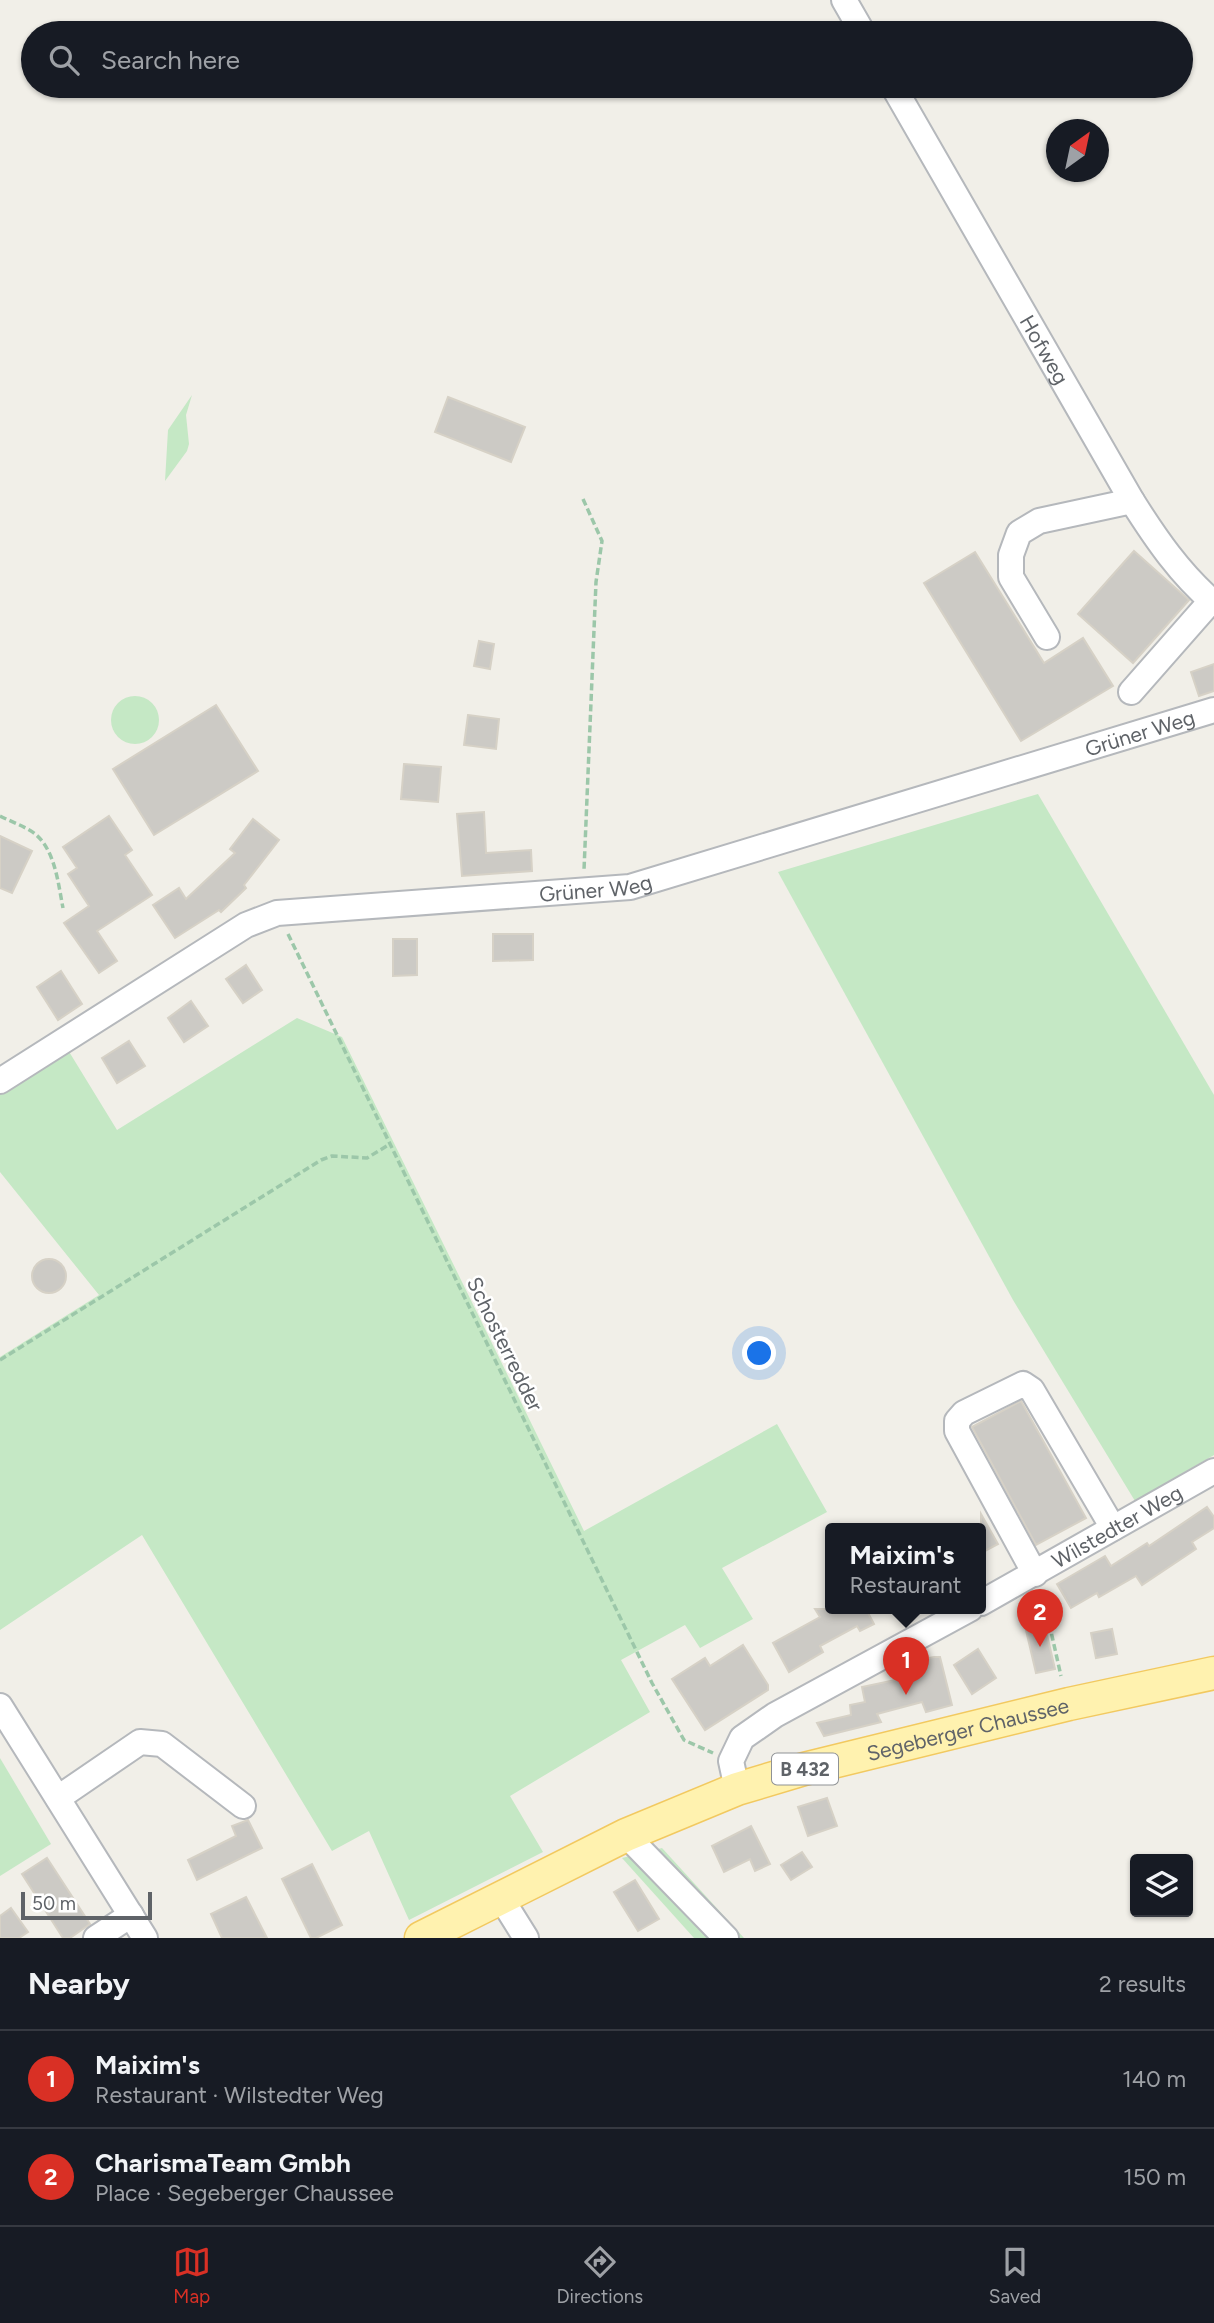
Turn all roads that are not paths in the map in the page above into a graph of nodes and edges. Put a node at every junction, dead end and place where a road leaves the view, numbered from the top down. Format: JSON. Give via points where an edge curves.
{"nodes":[{"id":1,"x":844,"y":0,"type":"edge"},
{"id":2,"x":856,"y":21,"type":"edge"},
{"id":3,"x":900,"y":98,"type":"edge"},
{"id":4,"x":1132,"y":501,"type":"junction"},
{"id":5,"x":1212,"y":602,"type":"edge"},
{"id":6,"x":1047,"y":637,"type":"dead end"},
{"id":7,"x":1131,"y":692,"type":"dead end"},
{"id":8,"x":1214,"y":710,"type":"edge"},
{"id":9,"x":0,"y":1081,"type":"edge"},
{"id":10,"x":1214,"y":1471,"type":"edge"},
{"id":11,"x":1114,"y":1528,"type":"junction"},
{"id":12,"x":1028,"y":1578,"type":"junction"},
{"id":13,"x":986,"y":1600,"type":"edge"},
{"id":14,"x":961,"y":1614,"type":"edge"},
{"id":15,"x":1214,"y":1673,"type":"edge"},
{"id":16,"x":0,"y":1706,"type":"edge"},
{"id":17,"x":734,"y":1775,"type":"junction"},
{"id":18,"x":58,"y":1798,"type":"junction"},
{"id":19,"x":243,"y":1806,"type":"dead end"},
{"id":20,"x":626,"y":1835,"type":"junction"},
{"id":21,"x":501,"y":1898,"type":"junction"},
{"id":22,"x":131,"y":1915,"type":"junction"},
{"id":23,"x":96,"y":1938,"type":"edge"},
{"id":24,"x":145,"y":1938,"type":"edge"},
{"id":25,"x":421,"y":1938,"type":"edge"},
{"id":26,"x":526,"y":1938,"type":"edge"},
{"id":27,"x":726,"y":1938,"type":"edge"}],
"edges":[{"from":1,"to":2,"type":"street"},
{"from":3,"to":4,"type":"street","name":"Hofweg"},
{"from":4,"to":5,"type":"street","name":"Hofweg","via":[[1159,544]]},
{"from":4,"to":6,"type":"street","via":[[1039,521],[1019,533],[1010,555],[1011,577]]},
{"from":5,"to":7,"type":"street"},
{"from":8,"to":9,"type":"street","name":"Grüner Weg","via":[[630,887],[277,913],[246,925]]},
{"from":10,"to":11,"type":"street","name":"Wilstedter Weg"},
{"from":11,"to":12,"type":"street","name":"Wilstedter Weg"},
{"from":11,"to":12,"type":"street","via":[[1032,1390],[1023,1384],[964,1413],[957,1421],[957,1432]]},
{"from":12,"to":13,"type":"street","name":"Wilstedter Weg"},
{"from":14,"to":17,"type":"street","via":[[742,1738]]},
{"from":15,"to":17,"type":"main road","name":"Segeberger Chaussee","number":"B 432","via":[[804,1769]]},
{"from":16,"to":18,"type":"street"},
{"from":17,"to":20,"type":"main road","name":"Segeberger Chaussee","number":"B 432"},
{"from":18,"to":19,"type":"street","via":[[140,1742],[162,1744]]},
{"from":18,"to":22,"type":"street"},
{"from":20,"to":21,"type":"main road","name":"Segeberger Chaussee","number":"B 432"},
{"from":20,"to":27,"type":"street"},
{"from":21,"to":25,"type":"main road","name":"Segeberger Chaussee","number":"B 432"},
{"from":21,"to":26,"type":"street"},
{"from":22,"to":23,"type":"street"},
{"from":22,"to":24,"type":"street"}]}
